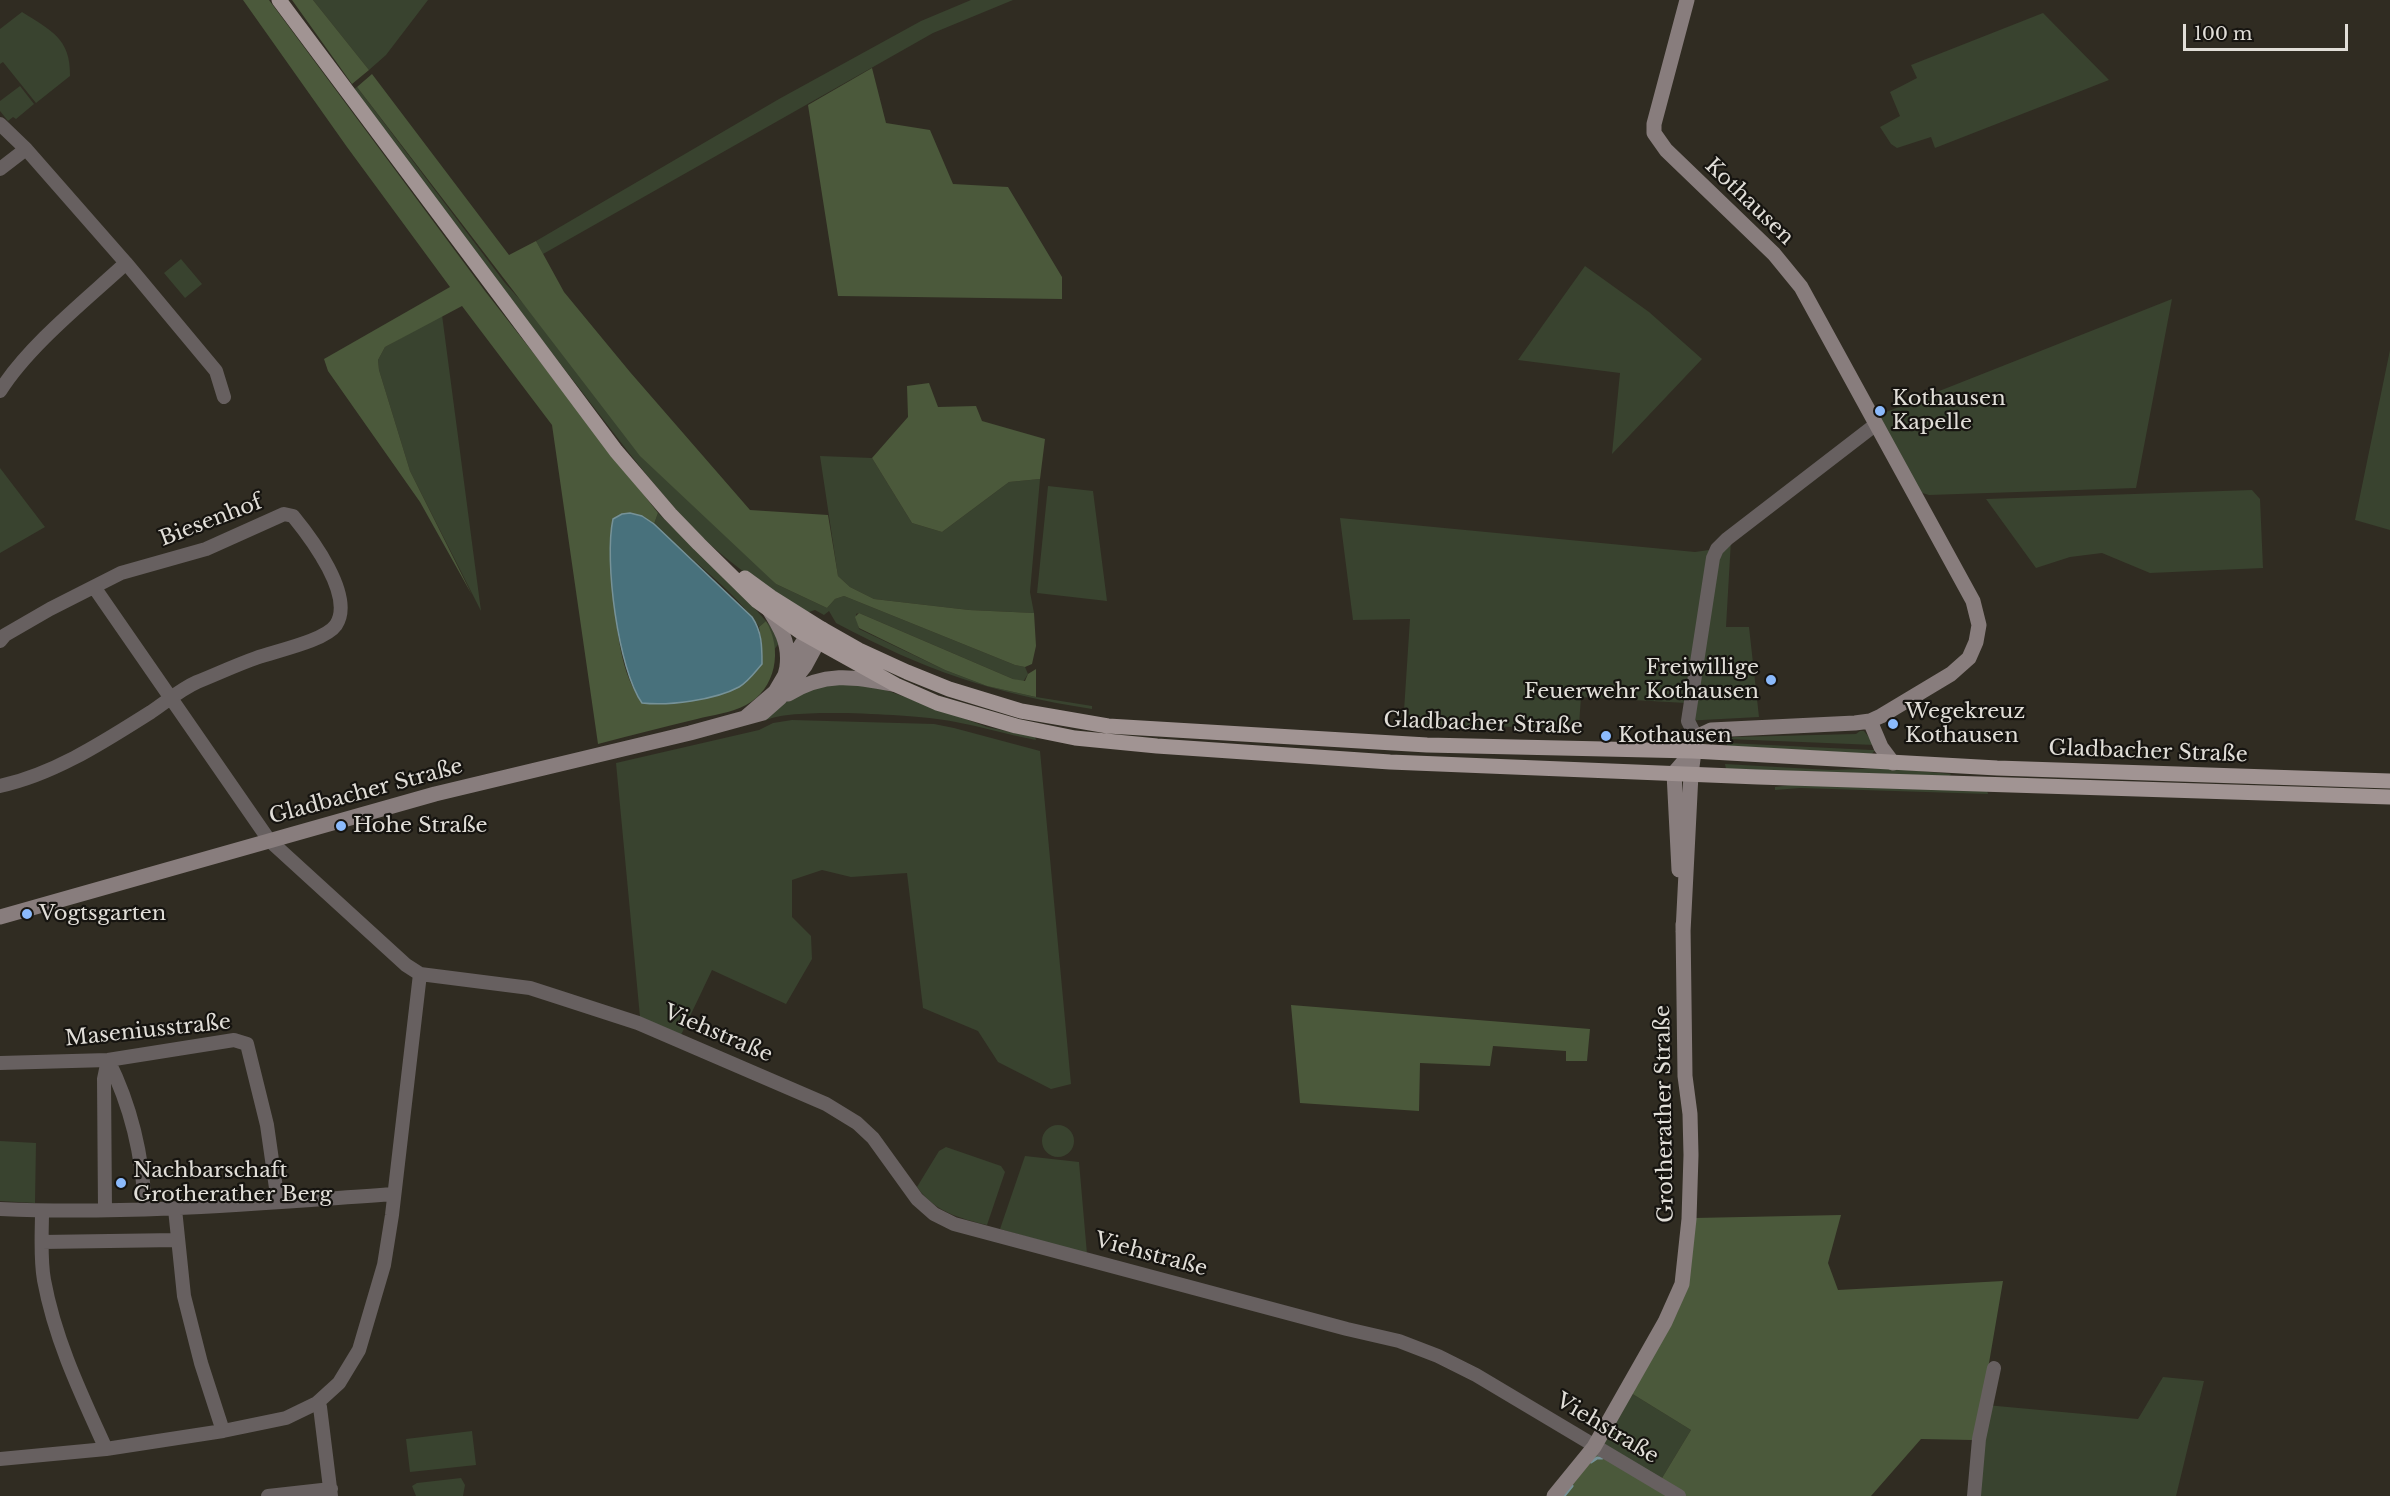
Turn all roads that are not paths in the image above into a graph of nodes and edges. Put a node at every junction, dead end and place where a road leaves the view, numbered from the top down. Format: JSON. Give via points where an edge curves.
{"nodes":[{"id":1,"x":279,"y":0,"type":"edge"},
{"id":2,"x":1687,"y":0,"type":"edge"},
{"id":3,"x":0,"y":124,"type":"edge"},
{"id":4,"x":26,"y":148,"type":"junction"},
{"id":5,"x":0,"y":169,"type":"edge"},
{"id":6,"x":126,"y":263,"type":"junction"},
{"id":7,"x":0,"y":391,"type":"edge"},
{"id":8,"x":224,"y":397,"type":"dead end"},
{"id":9,"x":1875,"y":425,"type":"junction"},
{"id":10,"x":699,"y":544,"type":"junction"},
{"id":11,"x":94,"y":587,"type":"junction"},
{"id":12,"x":768,"y":609,"type":"junction"},
{"id":13,"x":816,"y":636,"type":"junction"},
{"id":14,"x":0,"y":641,"type":"edge"},
{"id":15,"x":787,"y":667,"type":"junction"},
{"id":16,"x":896,"y":685,"type":"junction"},
{"id":17,"x":171,"y":698,"type":"junction"},
{"id":18,"x":780,"y":698,"type":"junction"},
{"id":19,"x":746,"y":717,"type":"junction"},
{"id":20,"x":1870,"y":721,"type":"junction"},
{"id":21,"x":1694,"y":744,"type":"junction"},
{"id":22,"x":1893,"y":763,"type":"junction"},
{"id":23,"x":1674,"y":773,"type":"junction"},
{"id":24,"x":1691,"y":774,"type":"junction"},
{"id":25,"x":2390,"y":781,"type":"edge"},
{"id":26,"x":0,"y":786,"type":"edge"},
{"id":27,"x":2390,"y":797,"type":"edge"},
{"id":28,"x":269,"y":840,"type":"junction"},
{"id":29,"x":0,"y":917,"type":"edge"},
{"id":30,"x":1683,"y":932,"type":"junction"},
{"id":31,"x":420,"y":974,"type":"junction"},
{"id":32,"x":108,"y":1060,"type":"junction"},
{"id":33,"x":0,"y":1063,"type":"edge"},
{"id":34,"x":394,"y":1194,"type":"junction"},
{"id":35,"x":278,"y":1202,"type":"junction"},
{"id":36,"x":0,"y":1209,"type":"edge"},
{"id":37,"x":145,"y":1209,"type":"junction"},
{"id":38,"x":175,"y":1209,"type":"junction"},
{"id":39,"x":105,"y":1210,"type":"junction"},
{"id":40,"x":42,"y":1211,"type":"junction"},
{"id":41,"x":177,"y":1240,"type":"junction"},
{"id":42,"x":42,"y":1242,"type":"junction"},
{"id":43,"x":1994,"y":1368,"type":"dead end"},
{"id":44,"x":317,"y":1403,"type":"junction"},
{"id":45,"x":223,"y":1431,"type":"junction"},
{"id":46,"x":106,"y":1449,"type":"junction"},
{"id":47,"x":1592,"y":1449,"type":"junction"},
{"id":48,"x":0,"y":1459,"type":"edge"},
{"id":49,"x":331,"y":1492,"type":"edge"},
{"id":50,"x":268,"y":1496,"type":"edge"},
{"id":51,"x":1554,"y":1496,"type":"edge"},
{"id":52,"x":1679,"y":1496,"type":"edge"},
{"id":53,"x":1974,"y":1496,"type":"edge"}],
"edges":[{"from":1,"to":10,"type":"main road","via":[[616,451]]},
{"from":2,"to":9,"type":"street","name":"Kothausen","via":[[1654,133],[1666,150],[1774,254],[1801,287]]},
{"from":3,"to":4,"type":"street"},
{"from":4,"to":5,"type":"street"},
{"from":4,"to":6,"type":"street"},
{"from":6,"to":7,"type":"street","via":[[71,313]]},
{"from":6,"to":8,"type":"street","via":[[216,371]]},
{"from":9,"to":20,"type":"street","name":"Kothausen","via":[[1973,601],[1979,625],[1970,658],[1951,674]]},
{"from":9,"to":21,"type":"street","via":[[1717,549],[1688,721]]},
{"from":10,"to":12,"type":"main road"},
{"from":10,"to":13,"type":"main road"},
{"from":11,"to":14,"type":"street"},
{"from":11,"to":17,"type":"street"},
{"from":11,"to":17,"type":"street","name":"Biesenhof","via":[[121,573],[206,549],[284,514],[293,516],[310,536],[340,593],[341,608],[335,626],[298,646],[257,657],[193,684]]},
{"from":12,"to":13,"type":"main road"},
{"from":12,"to":15,"type":"street","via":[[783,632]]},
{"from":13,"to":15,"type":"street","name":"Gladbacher Straße"},
{"from":13,"to":16,"type":"main road","name":"Gladbacher Straße"},
{"from":13,"to":18,"type":"street","via":[[805,666]]},
{"from":13,"to":21,"type":"main road","name":"Gladbacher Straße","via":[[949,689],[1021,711],[1108,726],[1427,745]]},
{"from":15,"to":19,"type":"street","name":"Gladbacher Straße","via":[[775,692]]},
{"from":16,"to":18,"type":"street","via":[[848,676],[825,678]]},
{"from":16,"to":23,"type":"main road","name":"Gladbacher Straße","via":[[937,703],[1075,738],[1390,762]]},
{"from":17,"to":26,"type":"street","via":[[66,761]]},
{"from":17,"to":28,"type":"street"},
{"from":18,"to":19,"type":"street","name":"Gladbacher Straße","via":[[763,713]]},
{"from":19,"to":28,"type":"street","name":"Gladbacher Straße"},
{"from":20,"to":21,"type":"street","name":"Kothausen","via":[[1711,730]]},
{"from":20,"to":22,"type":"street"},
{"from":21,"to":22,"type":"main road","name":"Gladbacher Straße"},
{"from":21,"to":23,"type":"street"},
{"from":21,"to":24,"type":"street","name":"Grotherather Straße"},
{"from":22,"to":25,"type":"main road","name":"Gladbacher Straße"},
{"from":23,"to":24,"type":"main road","name":"Gladbacher Straße"},
{"from":23,"to":30,"type":"street","name":"Grotherather Straße"},
{"from":24,"to":27,"type":"main road","name":"Gladbacher Straße"},
{"from":24,"to":30,"type":"street","name":"Grotherather Straße"},
{"from":28,"to":29,"type":"street","name":"Gladbacher Straße"},
{"from":28,"to":31,"type":"street"},
{"from":30,"to":47,"type":"street","name":"Grotherather Straße","via":[[1685,1076],[1691,1142],[1685,1266],[1665,1322]]},
{"from":31,"to":34,"type":"street"},
{"from":31,"to":47,"type":"street","name":"Viehstraße","via":[[530,988],[638,1023],[826,1104],[857,1123],[873,1138],[917,1199],[954,1224],[1399,1341],[1476,1375]]},
{"from":32,"to":33,"type":"street","name":"Maseniusstraße"},
{"from":32,"to":35,"type":"street","name":"Maseniusstraße","via":[[234,1040],[247,1044],[267,1125]]},
{"from":32,"to":37,"type":"street","via":[[135,1134]]},
{"from":32,"to":39,"type":"street","via":[[104,1079]]},
{"from":34,"to":35,"type":"street"},
{"from":34,"to":44,"type":"street","via":[[384,1265],[358,1350],[339,1383]]},
{"from":35,"to":38,"type":"street"},
{"from":36,"to":40,"type":"street"},
{"from":37,"to":38,"type":"street"},
{"from":37,"to":39,"type":"street"},
{"from":38,"to":41,"type":"street"},
{"from":39,"to":40,"type":"street"},
{"from":40,"to":42,"type":"street"},
{"from":41,"to":42,"type":"street"},
{"from":41,"to":45,"type":"street","via":[[184,1296]]},
{"from":42,"to":46,"type":"street","via":[[43,1278],[66,1359]]},
{"from":43,"to":53,"type":"street","via":[[1979,1439]]},
{"from":44,"to":45,"type":"street","via":[[286,1418]]},
{"from":44,"to":49,"type":"street"},
{"from":45,"to":46,"type":"street"},
{"from":46,"to":48,"type":"street"},
{"from":47,"to":51,"type":"street","name":"Grotherather Straße"},
{"from":47,"to":52,"type":"street","name":"Viehstraße"},
{"from":49,"to":50,"type":"street"}]}
